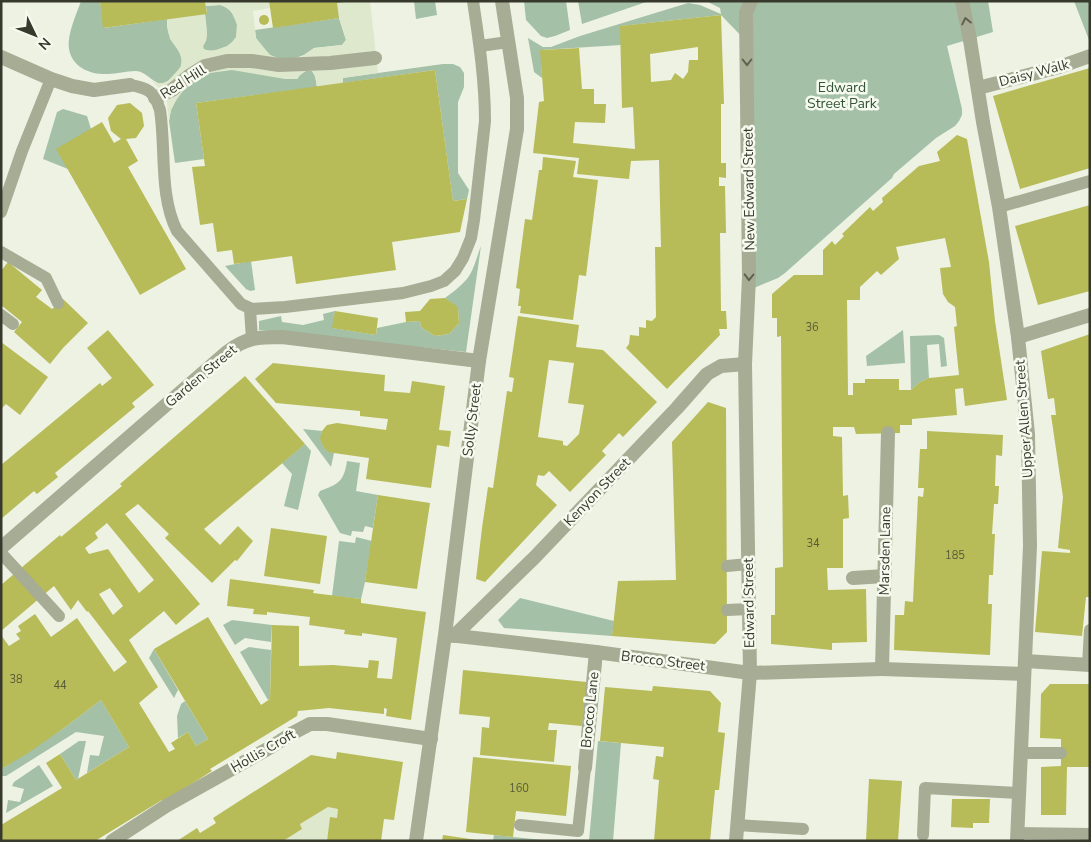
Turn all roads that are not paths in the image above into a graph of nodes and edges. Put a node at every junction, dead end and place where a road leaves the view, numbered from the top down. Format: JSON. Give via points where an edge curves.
{"nodes":[{"id":1,"x":473,"y":1,"type":"edge"},
{"id":2,"x":502,"y":1,"type":"edge"},
{"id":3,"x":962,"y":1,"type":"edge"},
{"id":4,"x":749,"y":7,"type":"edge"},
{"id":5,"x":508,"y":42,"type":"junction"},
{"id":6,"x":480,"y":46,"type":"junction"},
{"id":7,"x":1090,"y":56,"type":"edge"},
{"id":8,"x":1,"y":57,"type":"edge"},
{"id":9,"x":375,"y":58,"type":"dead end"},
{"id":10,"x":51,"y":79,"type":"junction"},
{"id":11,"x":130,"y":84,"type":"joint"},
{"id":12,"x":978,"y":88,"type":"junction"},
{"id":13,"x":155,"y":98,"type":"junction"},
{"id":14,"x":1090,"y":181,"type":"edge"},
{"id":15,"x":999,"y":207,"type":"junction"},
{"id":16,"x":1,"y":212,"type":"edge"},
{"id":17,"x":1,"y":252,"type":"edge"},
{"id":18,"x":58,"y":304,"type":"dead end"},
{"id":19,"x":250,"y":309,"type":"junction"},
{"id":20,"x":1,"y":315,"type":"edge"},
{"id":21,"x":1090,"y":315,"type":"edge"},
{"id":22,"x":13,"y":324,"type":"dead end"},
{"id":23,"x":1018,"y":337,"type":"junction"},
{"id":24,"x":252,"y":339,"type":"junction"},
{"id":25,"x":479,"y":361,"type":"junction"},
{"id":26,"x":746,"y":364,"type":"junction"},
{"id":27,"x":888,"y":433,"type":"dead end"},
{"id":28,"x":1,"y":548,"type":"edge"},
{"id":29,"x":1,"y":553,"type":"edge"},
{"id":30,"x":748,"y":564,"type":"junction"},
{"id":31,"x":727,"y":566,"type":"dead end"},
{"id":32,"x":884,"y":576,"type":"junction"},
{"id":33,"x":853,"y":578,"type":"dead end"},
{"id":34,"x":749,"y":609,"type":"junction"},
{"id":35,"x":727,"y":610,"type":"dead end"},
{"id":36,"x":59,"y":616,"type":"dead end"},
{"id":37,"x":1090,"y":630,"type":"edge"},
{"id":38,"x":450,"y":635,"type":"junction"},
{"id":39,"x":596,"y":652,"type":"junction"},
{"id":40,"x":1089,"y":665,"type":"edge"},
{"id":41,"x":1025,"y":667,"type":"junction"},
{"id":42,"x":882,"y":669,"type":"junction"},
{"id":43,"x":750,"y":673,"type":"junction"},
{"id":44,"x":431,"y":738,"type":"junction"},
{"id":45,"x":1021,"y":753,"type":"junction"},
{"id":46,"x":1061,"y":754,"type":"dead end"},
{"id":47,"x":584,"y":768,"type":"joint"},
{"id":48,"x":1019,"y":794,"type":"junction"},
{"id":49,"x":520,"y":825,"type":"dead end"},
{"id":50,"x":737,"y":825,"type":"junction"},
{"id":51,"x":803,"y":830,"type":"dead end"},
{"id":52,"x":1090,"y":834,"type":"edge"},
{"id":53,"x":923,"y":836,"type":"dead end"},
{"id":54,"x":1017,"y":837,"type":"edge"},
{"id":55,"x":112,"y":841,"type":"edge"},
{"id":56,"x":416,"y":841,"type":"edge"},
{"id":57,"x":736,"y":841,"type":"edge"}],
"edges":[{"from":1,"to":6,"type":"lane"},
{"from":2,"to":5,"type":"street","name":"Solly Street"},
{"from":12,"to":3,"type":"street","name":"Upper Allen Street","one_way":true},
{"from":4,"to":26,"type":"street","name":"New Edward Street","one_way":true,"via":[[750,277]]},
{"from":5,"to":6,"type":"lane"},
{"from":5,"to":25,"type":"street","name":"Solly Street","via":[[517,98],[517,129]]},
{"from":6,"to":19,"type":"lane","via":[[485,107],[474,220],[471,238],[455,271],[444,281],[403,293]]},
{"from":7,"to":12,"type":"street","name":"Daisy Walk"},
{"from":8,"to":10,"type":"street","name":"Red Hill"},
{"from":9,"to":13,"type":"street","name":"Red Hill","via":[[279,65],[227,61],[205,66]]},
{"from":10,"to":11,"type":"street","name":"Red Hill","via":[[94,90]]},
{"from":10,"to":16,"type":"lane"},
{"from":11,"to":13,"type":"lane","name":"Red Hill","via":[[151,92]]},
{"from":12,"to":15,"type":"street","name":"Upper Allen Street"},
{"from":13,"to":19,"type":"lane","via":[[160,110],[171,220],[241,304]]},
{"from":14,"to":15,"type":"lane"},
{"from":15,"to":23,"type":"street","name":"Upper Allen Street"},
{"from":17,"to":18,"type":"lane","via":[[46,278]]},
{"from":19,"to":24,"type":"lane"},
{"from":20,"to":22,"type":"lane"},
{"from":21,"to":23,"type":"street"},
{"from":23,"to":41,"type":"street","name":"Upper Allen Street","via":[[1028,434],[1030,546]]},
{"from":24,"to":25,"type":"street","name":"Garden Street","via":[[282,337]]},
{"from":24,"to":28,"type":"street","name":"Garden Street","via":[[230,350]]},
{"from":25,"to":38,"type":"street","name":"Solly Street"},
{"from":26,"to":30,"type":"street","name":"Edward Street"},
{"from":26,"to":38,"type":"street","name":"Kenyon Street","via":[[721,366],[707,374],[535,557]]},
{"from":27,"to":32,"type":"street","name":"Marsden Lane"},
{"from":29,"to":36,"type":"lane"},
{"from":30,"to":31,"type":"lane"},
{"from":30,"to":34,"type":"street","name":"Edward Street"},
{"from":32,"to":33,"type":"street"},
{"from":32,"to":42,"type":"street","name":"Marsden Lane"},
{"from":34,"to":35,"type":"lane"},
{"from":34,"to":43,"type":"street","name":"Edward Street"},
{"from":37,"to":40,"type":"lane"},
{"from":38,"to":39,"type":"street","name":"Brocco Street"},
{"from":38,"to":44,"type":"street","name":"Solly Street"},
{"from":39,"to":43,"type":"street","name":"Brocco Street"},
{"from":39,"to":47,"type":"street","name":"Brocco Lane"},
{"from":40,"to":41,"type":"street","name":"Brocco Street"},
{"from":41,"to":42,"type":"street","name":"Brocco Street"},
{"from":41,"to":45,"type":"street","name":"Upper Allen Street"},
{"from":42,"to":43,"type":"street","name":"Brocco Street"},
{"from":43,"to":50,"type":"street","name":"Edward Street"},
{"from":44,"to":55,"type":"street","name":"Hollis Croft","via":[[310,724],[166,806]]},
{"from":44,"to":56,"type":"street","name":"Solly Street"},
{"from":45,"to":46,"type":"lane"},
{"from":45,"to":48,"type":"street","name":"Upper Allen Street"},
{"from":47,"to":49,"type":"lane","via":[[578,830]]},
{"from":48,"to":53,"type":"lane","via":[[925,788]]},
{"from":48,"to":54,"type":"street","name":"Upper Allen Street"},
{"from":50,"to":51,"type":"lane"},
{"from":50,"to":57,"type":"street","name":"Edward Street"},
{"from":52,"to":54,"type":"lane"}]}
